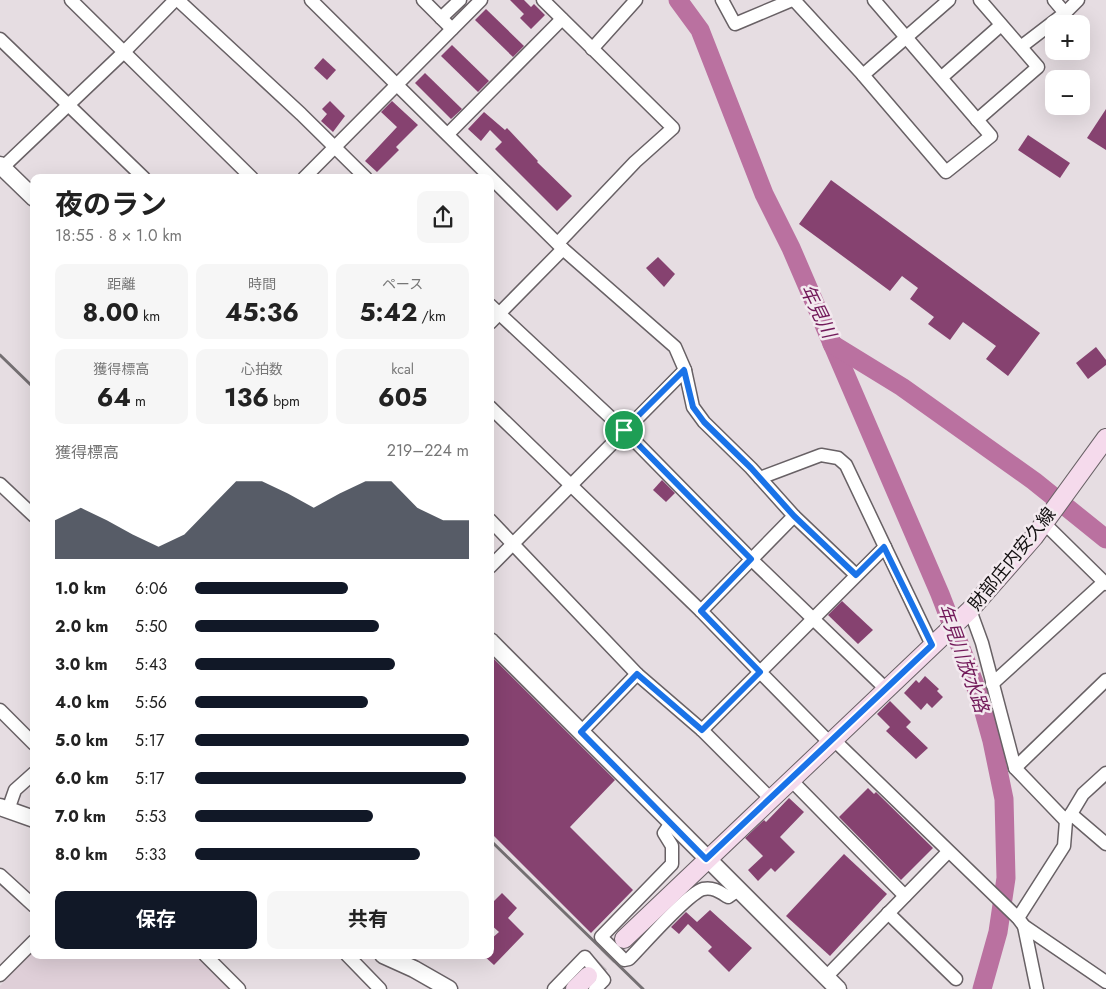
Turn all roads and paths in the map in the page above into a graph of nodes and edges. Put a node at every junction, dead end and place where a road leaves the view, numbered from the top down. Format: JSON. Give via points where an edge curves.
{"nodes":[{"id":1,"x":71,"y":0,"type":"edge"},
{"id":2,"x":177,"y":0,"type":"edge"},
{"id":3,"x":310,"y":0,"type":"edge"},
{"id":4,"x":423,"y":0,"type":"edge"},
{"id":5,"x":460,"y":0,"type":"edge"},
{"id":6,"x":481,"y":0,"type":"edge"},
{"id":7,"x":543,"y":0,"type":"edge"},
{"id":8,"x":636,"y":0,"type":"edge"},
{"id":9,"x":722,"y":0,"type":"edge"},
{"id":10,"x":793,"y":0,"type":"edge"},
{"id":11,"x":874,"y":0,"type":"edge"},
{"id":12,"x":949,"y":0,"type":"edge"},
{"id":13,"x":980,"y":0,"type":"edge"},
{"id":14,"x":1054,"y":0,"type":"edge"},
{"id":15,"x":1078,"y":0,"type":"edge"},
{"id":16,"x":1065,"y":13,"type":"junction"},
{"id":17,"x":441,"y":18,"type":"junction"},
{"id":18,"x":562,"y":19,"type":"junction"},
{"id":19,"x":1001,"y":25,"type":"junction"},
{"id":20,"x":452,"y":29,"type":"junction"},
{"id":21,"x":906,"y":36,"type":"junction"},
{"id":22,"x":0,"y":39,"type":"edge"},
{"id":23,"x":1022,"y":46,"type":"junction"},
{"id":24,"x":592,"y":49,"type":"junction"},
{"id":25,"x":124,"y":52,"type":"junction"},
{"id":26,"x":863,"y":75,"type":"junction"},
{"id":27,"x":942,"y":77,"type":"junction"},
{"id":28,"x":398,"y":85,"type":"junction"},
{"id":29,"x":69,"y":105,"type":"junction"},
{"id":30,"x":977,"y":120,"type":"junction"},
{"id":31,"x":448,"y":134,"type":"junction"},
{"id":32,"x":335,"y":146,"type":"junction"},
{"id":33,"x":1,"y":167,"type":"edge"},
{"id":34,"x":140,"y":174,"type":"edge"},
{"id":35,"x":248,"y":174,"type":"edge"},
{"id":36,"x":308,"y":174,"type":"edge"},
{"id":37,"x":362,"y":174,"type":"edge"},
{"id":38,"x":488,"y":174,"type":"edge"},
{"id":39,"x":494,"y":180,"type":"edge"},
{"id":40,"x":30,"y":194,"type":"edge"},
{"id":41,"x":560,"y":246,"type":"junction"},
{"id":42,"x":494,"y":313,"type":"edge"},
{"id":43,"x":494,"y":315,"type":"edge"},
{"id":44,"x":684,"y":370,"type":"junction"},
{"id":45,"x":494,"y":411,"type":"edge"},
{"id":46,"x":624,"y":430,"type":"junction"},
{"id":47,"x":1103,"y":446,"type":"edge"},
{"id":48,"x":760,"y":478,"type":"junction"},
{"id":49,"x":571,"y":483,"type":"junction"},
{"id":50,"x":0,"y":484,"type":"edge"},
{"id":51,"x":30,"y":512,"type":"edge"},
{"id":52,"x":794,"y":516,"type":"junction"},
{"id":53,"x":1046,"y":520,"type":"junction"},
{"id":54,"x":494,"y":524,"type":"edge"},
{"id":55,"x":513,"y":542,"type":"junction"},
{"id":56,"x":884,"y":547,"type":"junction"},
{"id":57,"x":751,"y":559,"type":"junction"},
{"id":58,"x":494,"y":562,"type":"edge"},
{"id":59,"x":856,"y":575,"type":"junction"},
{"id":60,"x":1105,"y":583,"type":"edge"},
{"id":61,"x":701,"y":611,"type":"junction"},
{"id":62,"x":967,"y":613,"type":"junction"},
{"id":63,"x":812,"y":618,"type":"junction"},
{"id":64,"x":934,"y":644,"type":"junction"},
{"id":65,"x":494,"y":645,"type":"edge"},
{"id":66,"x":760,"y":672,"type":"junction"},
{"id":67,"x":637,"y":674,"type":"junction"},
{"id":68,"x":1106,"y":680,"type":"edge"},
{"id":69,"x":992,"y":684,"type":"junction"},
{"id":70,"x":886,"y":689,"type":"junction"},
{"id":71,"x":0,"y":710,"type":"edge"},
{"id":72,"x":702,"y":730,"type":"junction"},
{"id":73,"x":581,"y":732,"type":"junction"},
{"id":74,"x":30,"y":740,"type":"edge"},
{"id":75,"x":832,"y":741,"type":"junction"},
{"id":76,"x":1015,"y":768,"type":"junction"},
{"id":77,"x":1105,"y":775,"type":"edge"},
{"id":78,"x":30,"y":777,"type":"edge"},
{"id":79,"x":791,"y":780,"type":"junction"},
{"id":80,"x":771,"y":799,"type":"junction"},
{"id":81,"x":4,"y":808,"type":"edge"},
{"id":82,"x":30,"y":818,"type":"edge"},
{"id":83,"x":1069,"y":818,"type":"junction"},
{"id":84,"x":671,"y":823,"type":"junction"},
{"id":85,"x":1106,"y":844,"type":"edge"},
{"id":86,"x":948,"y":852,"type":"junction"},
{"id":87,"x":706,"y":859,"type":"junction"},
{"id":88,"x":0,"y":875,"type":"edge"},
{"id":89,"x":738,"y":890,"type":"junction"},
{"id":90,"x":905,"y":896,"type":"junction"},
{"id":91,"x":30,"y":902,"type":"edge"},
{"id":92,"x":888,"y":913,"type":"junction"},
{"id":93,"x":1021,"y":922,"type":"junction"},
{"id":94,"x":624,"y":938,"type":"tunnel mouth"},
{"id":95,"x":30,"y":945,"type":"edge"},
{"id":96,"x":209,"y":959,"type":"edge"},
{"id":97,"x":351,"y":959,"type":"edge"},
{"id":98,"x":392,"y":959,"type":"edge"},
{"id":99,"x":0,"y":975,"type":"edge"},
{"id":100,"x":826,"y":977,"type":"junction"},
{"id":101,"x":956,"y":979,"type":"dead end"},
{"id":102,"x":592,"y":982,"type":"edge"},
{"id":103,"x":1106,"y":982,"type":"edge"},
{"id":104,"x":239,"y":989,"type":"edge"},
{"id":105,"x":380,"y":989,"type":"edge"},
{"id":106,"x":449,"y":989,"type":"edge"},
{"id":107,"x":554,"y":989,"type":"edge"},
{"id":108,"x":575,"y":989,"type":"edge"},
{"id":109,"x":838,"y":989,"type":"edge"},
{"id":110,"x":1037,"y":989,"type":"edge"}],
"edges":[{"from":1,"to":25,"type":"street"},
{"from":2,"to":25,"type":"street"},
{"from":2,"to":32,"type":"street"},
{"from":3,"to":28,"type":"street"},
{"from":4,"to":17,"type":"street"},
{"from":5,"to":17,"type":"street"},
{"from":6,"to":20,"type":"street"},
{"from":7,"to":18,"type":"street"},
{"from":8,"to":24,"type":"street"},
{"from":9,"to":10,"type":"street","via":[[734,24]]},
{"from":10,"to":26,"type":"street"},
{"from":11,"to":21,"type":"street"},
{"from":12,"to":21,"type":"street"},
{"from":13,"to":19,"type":"street"},
{"from":14,"to":16,"type":"street"},
{"from":15,"to":16,"type":"street"},
{"from":16,"to":23,"type":"street"},
{"from":17,"to":20,"type":"street"},
{"from":18,"to":24,"type":"street"},
{"from":18,"to":31,"type":"street"},
{"from":19,"to":23,"type":"street"},
{"from":19,"to":27,"type":"street"},
{"from":20,"to":28,"type":"street"},
{"from":21,"to":26,"type":"street"},
{"from":21,"to":27,"type":"street"},
{"from":22,"to":29,"type":"street"},
{"from":23,"to":30,"type":"street","via":[[1038,67]]},
{"from":24,"to":41,"type":"street","via":[[673,128],[635,162]]},
{"from":25,"to":29,"type":"street"},
{"from":25,"to":35,"type":"street"},
{"from":26,"to":30,"type":"street","via":[[946,172],[991,136]]},
{"from":27,"to":30,"type":"street"},
{"from":28,"to":31,"type":"street"},
{"from":28,"to":32,"type":"street"},
{"from":29,"to":33,"type":"street"},
{"from":29,"to":34,"type":"street"},
{"from":31,"to":38,"type":"street"},
{"from":32,"to":36,"type":"street"},
{"from":32,"to":37,"type":"street"},
{"from":33,"to":40,"type":"street"},
{"from":39,"to":41,"type":"street"},
{"from":41,"to":42,"type":"street"},
{"from":41,"to":44,"type":"street","via":[[675,347]]},
{"from":43,"to":46,"type":"street"},
{"from":44,"to":46,"type":"street"},
{"from":44,"to":48,"type":"street","via":[[693,407]]},
{"from":45,"to":49,"type":"street"},
{"from":46,"to":49,"type":"street"},
{"from":46,"to":57,"type":"street"},
{"from":47,"to":53,"type":"main road","name":"財部庄内安久線"},
{"from":48,"to":52,"type":"street"},
{"from":48,"to":56,"type":"street","via":[[821,455],[838,458],[846,465]]},
{"from":49,"to":55,"type":"street"},
{"from":49,"to":61,"type":"street"},
{"from":50,"to":51,"type":"street"},
{"from":52,"to":57,"type":"street"},
{"from":52,"to":59,"type":"street"},
{"from":53,"to":60,"type":"street"},
{"from":53,"to":62,"type":"main road","name":"財部庄内安久線"},
{"from":54,"to":55,"type":"street"},
{"from":55,"to":58,"type":"street"},
{"from":55,"to":67,"type":"street"},
{"from":56,"to":59,"type":"street"},
{"from":56,"to":64,"type":"street"},
{"from":57,"to":61,"type":"street"},
{"from":57,"to":63,"type":"street"},
{"from":59,"to":63,"type":"street"},
{"from":60,"to":69,"type":"street"},
{"from":61,"to":66,"type":"street"},
{"from":62,"to":64,"type":"main road","name":"財部庄内安久線"},
{"from":62,"to":69,"type":"street"},
{"from":63,"to":66,"type":"street"},
{"from":63,"to":70,"type":"street"},
{"from":64,"to":70,"type":"main road","name":"財部庄内安久線"},
{"from":65,"to":73,"type":"street"},
{"from":66,"to":72,"type":"street"},
{"from":66,"to":75,"type":"street"},
{"from":67,"to":72,"type":"street"},
{"from":67,"to":73,"type":"street"},
{"from":68,"to":76,"type":"street"},
{"from":69,"to":76,"type":"street"},
{"from":70,"to":75,"type":"main road","name":"財部庄内安久線"},
{"from":71,"to":74,"type":"street"},
{"from":72,"to":80,"type":"street"},
{"from":73,"to":84,"type":"street"},
{"from":75,"to":79,"type":"main road","name":"財部庄内安久線"},
{"from":75,"to":86,"type":"street"},
{"from":76,"to":83,"type":"street"},
{"from":77,"to":83,"type":"street","via":[[1083,794]]},
{"from":78,"to":81,"type":"street","via":[[15,790]]},
{"from":79,"to":80,"type":"main road","name":"財部庄内安久線"},
{"from":79,"to":90,"type":"street"},
{"from":80,"to":87,"type":"main road","name":"財部庄内安久線"},
{"from":81,"to":82,"type":"street"},
{"from":83,"to":85,"type":"street"},
{"from":83,"to":93,"type":"street","via":[[1064,846]]},
{"from":84,"to":87,"type":"street"},
{"from":84,"to":89,"type":"street","via":[[664,833],[672,846],[672,864],[601,937],[624,960],[629,959],[702,890],[715,889],[728,897]]},
{"from":86,"to":90,"type":"street"},
{"from":86,"to":93,"type":"street"},
{"from":87,"to":89,"type":"street"},
{"from":87,"to":94,"type":"main road","name":"財部庄内安久線"},
{"from":88,"to":91,"type":"street"},
{"from":89,"to":100,"type":"street"},
{"from":90,"to":92,"type":"street"},
{"from":92,"to":100,"type":"street"},
{"from":92,"to":101,"type":"street"},
{"from":93,"to":103,"type":"street"},
{"from":93,"to":110,"type":"street"},
{"from":95,"to":99,"type":"street"},
{"from":96,"to":104,"type":"street"},
{"from":97,"to":105,"type":"street"},
{"from":98,"to":106,"type":"street"},
{"from":100,"to":109,"type":"street"},
{"from":102,"to":107,"type":"street","via":[[604,980],[585,957]]},
{"from":102,"to":108,"type":"main road"}]}
